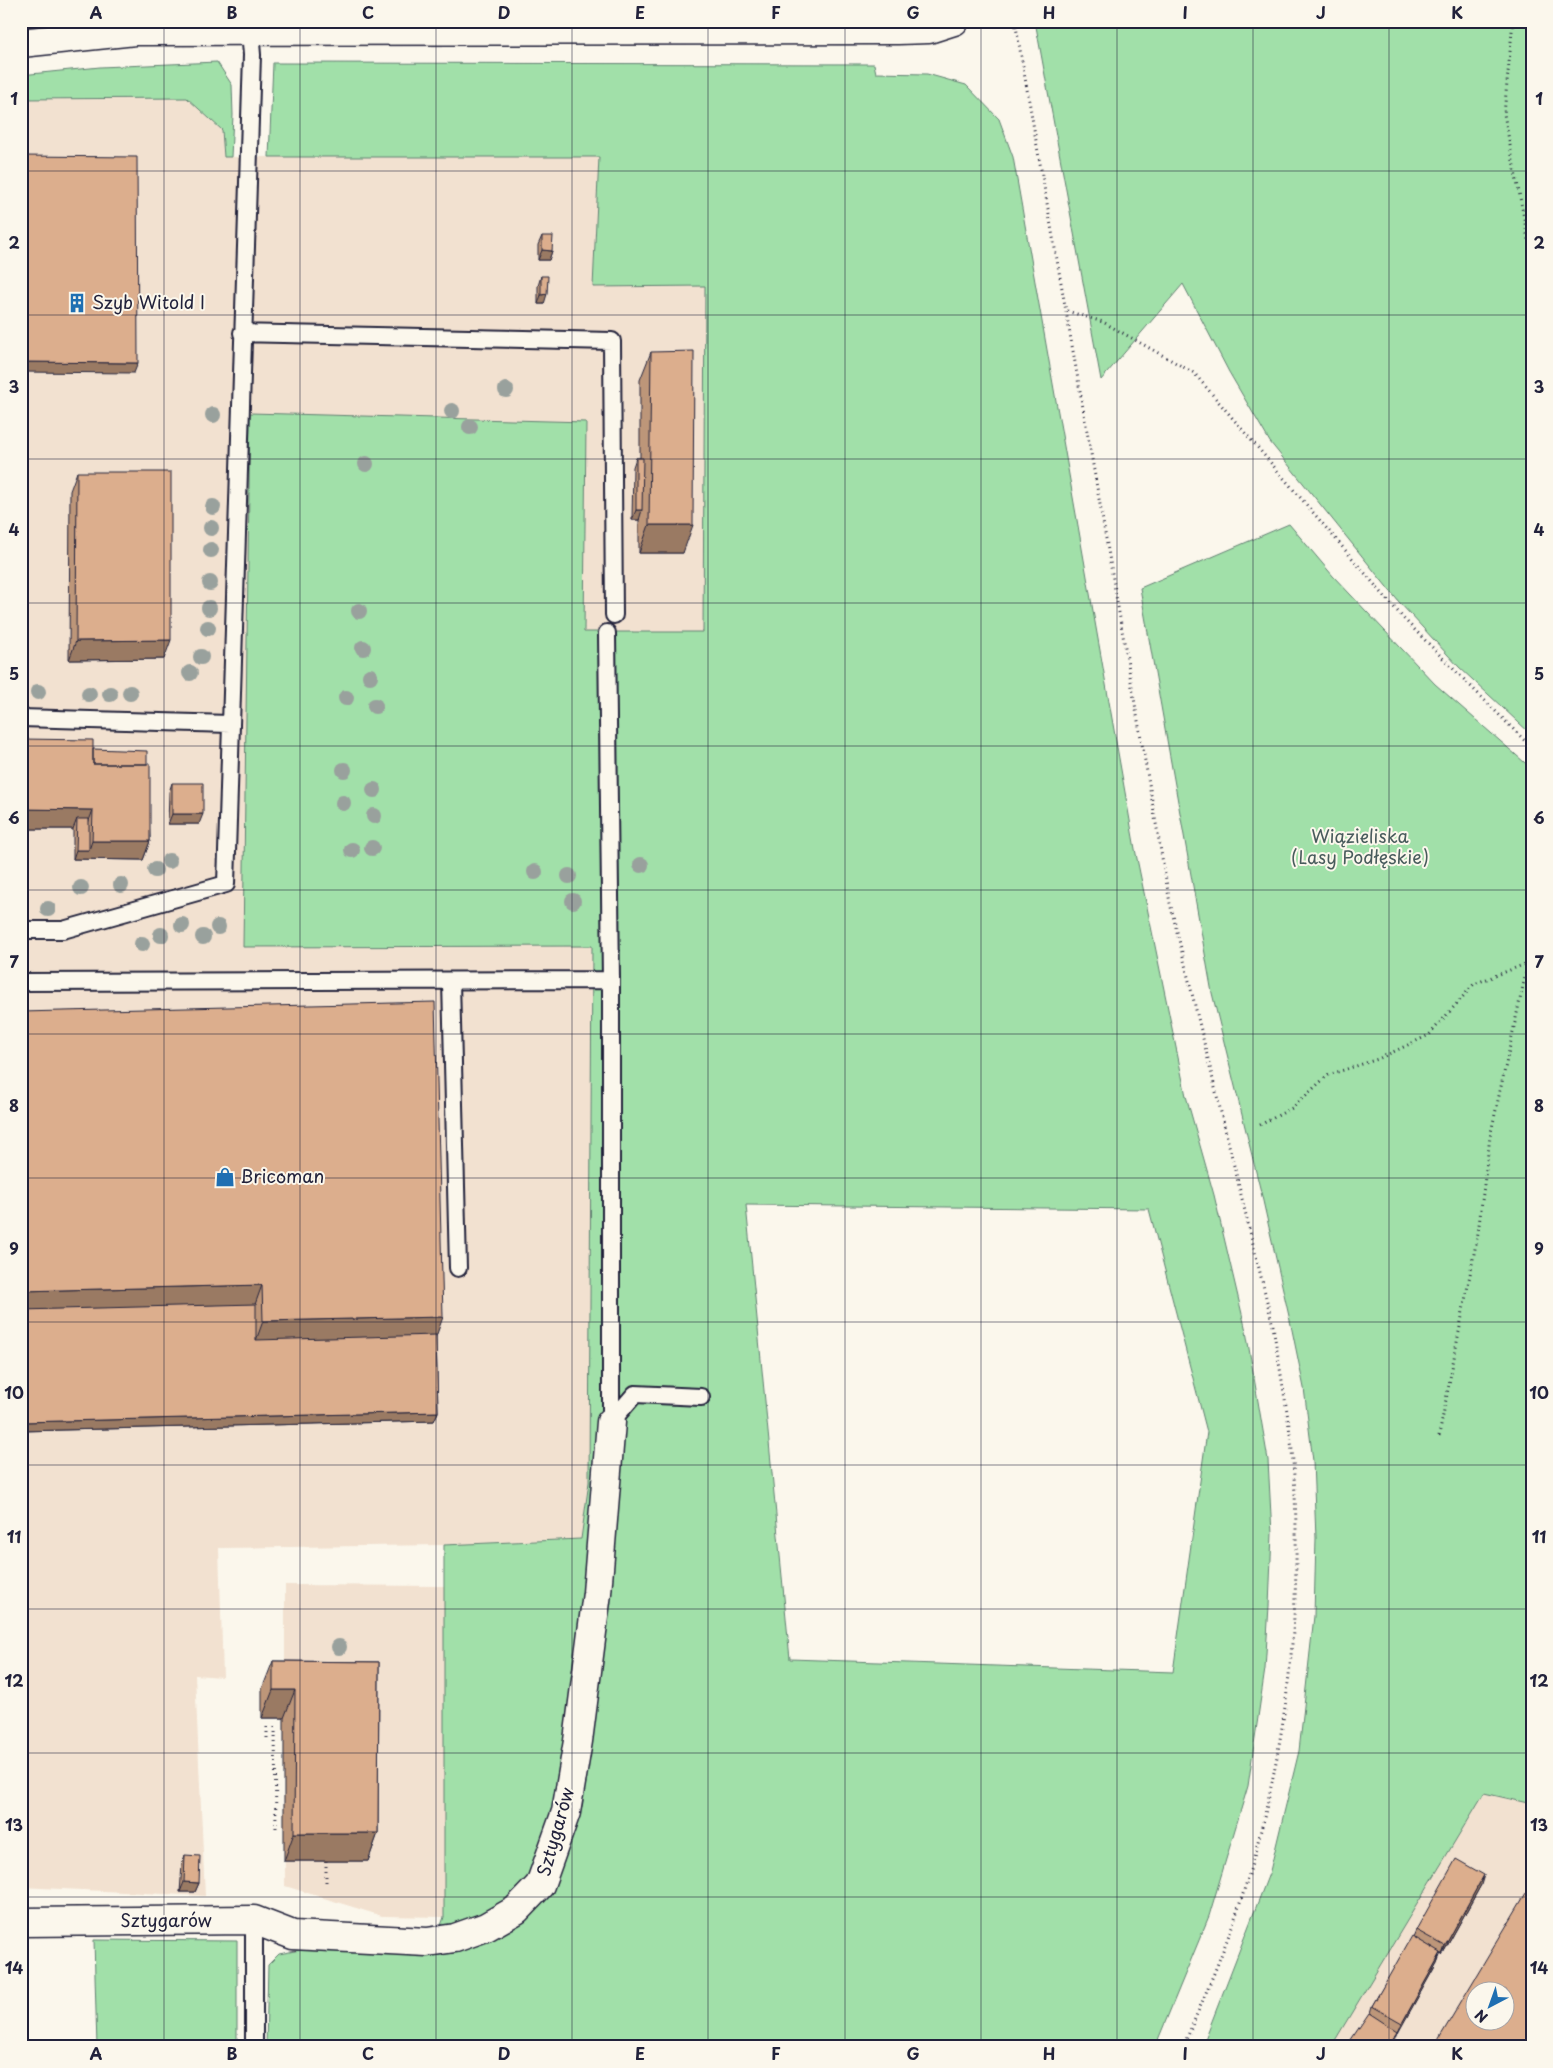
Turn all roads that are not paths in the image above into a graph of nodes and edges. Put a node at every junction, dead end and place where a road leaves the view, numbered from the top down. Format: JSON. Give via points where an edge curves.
{"nodes":[{"id":1,"x":954,"y":21,"type":"edge"},
{"id":2,"x":250,"y":30,"type":"junction"},
{"id":3,"x":21,"y":43,"type":"edge"},
{"id":4,"x":242,"y":333,"type":"junction"},
{"id":5,"x":614,"y":615,"type":"dead end"},
{"id":6,"x":607,"y":633,"type":"dead end"},
{"id":7,"x":21,"y":718,"type":"edge"},
{"id":8,"x":230,"y":724,"type":"junction"},
{"id":9,"x":21,"y":930,"type":"edge"},
{"id":10,"x":611,"y":980,"type":"junction"},
{"id":11,"x":451,"y":981,"type":"junction"},
{"id":12,"x":21,"y":982,"type":"edge"},
{"id":13,"x":458,"y":1268,"type":"dead end"},
{"id":14,"x":701,"y":1397,"type":"dead end"},
{"id":15,"x":611,"y":1422,"type":"junction"},
{"id":16,"x":254,"y":1920,"type":"junction"},
{"id":17,"x":21,"y":1922,"type":"edge"},
{"id":18,"x":254,"y":2047,"type":"edge"}],
"edges":[{"from":1,"to":2,"type":"street","via":[[929,29],[898,30]]},
{"from":2,"to":3,"type":"street","via":[[135,31]]},
{"from":2,"to":4,"type":"lane","via":[[252,55]]},
{"from":4,"to":5,"type":"lane","via":[[612,341]]},
{"from":4,"to":8,"type":"lane"},
{"from":6,"to":10,"type":"lane"},
{"from":7,"to":8,"type":"lane"},
{"from":8,"to":9,"type":"lane","via":[[226,884],[63,930]]},
{"from":10,"to":11,"type":"lane"},
{"from":10,"to":15,"type":"lane"},
{"from":11,"to":12,"type":"lane"},
{"from":11,"to":13,"type":"lane"},
{"from":14,"to":15,"type":"lane","via":[[635,1394]]},
{"from":15,"to":16,"type":"street","name":"Sztygarów","via":[[598,1584],[578,1741],[566,1812],[540,1885],[516,1910],[486,1927],[454,1938],[427,1942],[292,1935]]},
{"from":16,"to":17,"type":"street","name":"Sztygarów"},
{"from":16,"to":18,"type":"lane"}]}
